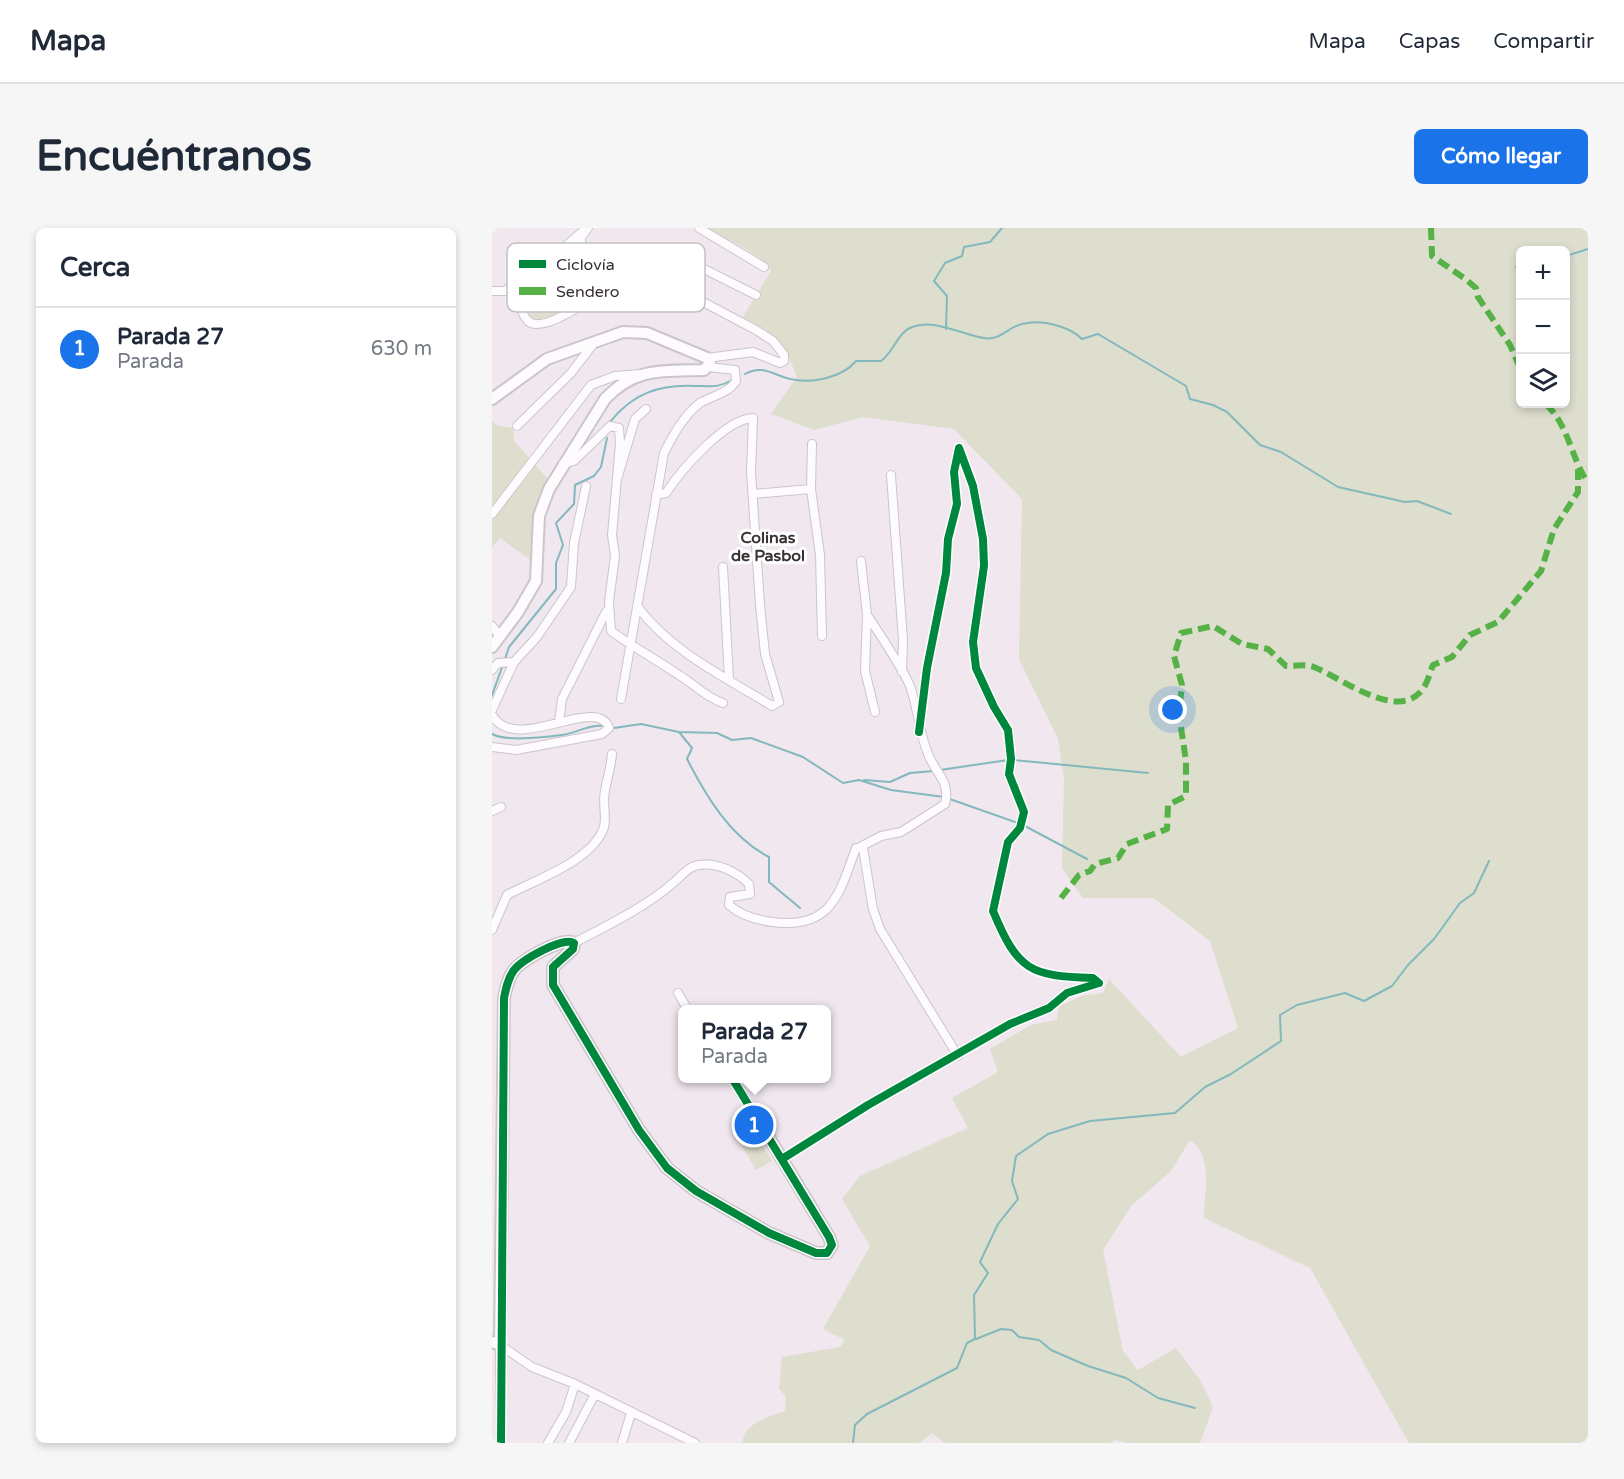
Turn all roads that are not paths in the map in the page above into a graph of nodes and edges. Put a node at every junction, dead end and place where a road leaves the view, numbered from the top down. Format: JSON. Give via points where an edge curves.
{"nodes":[{"id":1,"x":699,"y":228,"type":"edge"},
{"id":2,"x":585,"y":230,"type":"edge"},
{"id":3,"x":570,"y":243,"type":"edge"},
{"id":4,"x":764,"y":267,"type":"dead end"},
{"id":5,"x":705,"y":270,"type":"edge"},
{"id":6,"x":506,"y":290,"type":"edge"},
{"id":7,"x":492,"y":291,"type":"edge"},
{"id":8,"x":756,"y":295,"type":"dead end"},
{"id":9,"x":705,"y":303,"type":"edge"},
{"id":10,"x":523,"y":312,"type":"edge"},
{"id":11,"x":568,"y":312,"type":"edge"},
{"id":12,"x":594,"y":342,"type":"junction"},
{"id":13,"x":708,"y":363,"type":"junction"},
{"id":14,"x":644,"y":374,"type":"junction"},
{"id":15,"x":492,"y":399,"type":"edge"},
{"id":16,"x":646,"y":409,"type":"dead end"},
{"id":17,"x":517,"y":426,"type":"dead end"},
{"id":18,"x":812,"y":444,"type":"dead end"},
{"id":19,"x":562,"y":465,"type":"junction"},
{"id":20,"x":891,"y":475,"type":"dead end"},
{"id":21,"x":616,"y":480,"type":"junction"},
{"id":22,"x":586,"y":486,"type":"dead end"},
{"id":23,"x":811,"y":489,"type":"junction"},
{"id":24,"x":753,"y":494,"type":"junction"},
{"id":25,"x":656,"y":495,"type":"junction"},
{"id":26,"x":492,"y":514,"type":"edge"},
{"id":27,"x":861,"y":561,"type":"dead end"},
{"id":28,"x":723,"y":567,"type":"dead end"},
{"id":29,"x":609,"y":602,"type":"junction"},
{"id":30,"x":637,"y":606,"type":"junction"},
{"id":31,"x":867,"y":615,"type":"junction"},
{"id":32,"x":492,"y":626,"type":"edge"},
{"id":33,"x":499,"y":635,"type":"junction"},
{"id":34,"x":822,"y":636,"type":"dead end"},
{"id":35,"x":630,"y":645,"type":"junction"},
{"id":36,"x":492,"y":647,"type":"edge"},
{"id":37,"x":514,"y":662,"type":"junction"},
{"id":38,"x":492,"y":670,"type":"edge"},
{"id":39,"x":902,"y":674,"type":"junction"},
{"id":40,"x":729,"y":679,"type":"junction"},
{"id":41,"x":621,"y":699,"type":"dead end"},
{"id":42,"x":723,"y":703,"type":"dead end"},
{"id":43,"x":492,"y":710,"type":"edge"},
{"id":44,"x":875,"y":712,"type":"dead end"},
{"id":45,"x":492,"y":715,"type":"edge"},
{"id":46,"x":559,"y":722,"type":"junction"},
{"id":47,"x":919,"y":732,"type":"junction"},
{"id":48,"x":492,"y":747,"type":"edge"},
{"id":49,"x":612,"y":754,"type":"dead end"},
{"id":50,"x":501,"y":807,"type":"dead end"},
{"id":51,"x":492,"y":811,"type":"edge"},
{"id":52,"x":860,"y":847,"type":"junction"},
{"id":53,"x":492,"y":930,"type":"edge"},
{"id":54,"x":574,"y":943,"type":"junction"},
{"id":55,"x":678,"y":993,"type":"dead end"},
{"id":56,"x":685,"y":1005,"type":"edge"},
{"id":57,"x":958,"y":1056,"type":"junction"},
{"id":58,"x":735,"y":1083,"type":"edge"},
{"id":59,"x":756,"y":1116,"type":"joint"},
{"id":60,"x":782,"y":1159,"type":"junction"},
{"id":61,"x":496,"y":1344,"type":"edge"},
{"id":62,"x":575,"y":1384,"type":"junction"},
{"id":63,"x":596,"y":1394,"type":"junction"},
{"id":64,"x":492,"y":1404,"type":"edge"},
{"id":65,"x":501,"y":1409,"type":"junction"},
{"id":66,"x":631,"y":1413,"type":"junction"},
{"id":67,"x":501,"y":1443,"type":"edge"},
{"id":68,"x":548,"y":1443,"type":"edge"},
{"id":69,"x":569,"y":1443,"type":"edge"},
{"id":70,"x":622,"y":1443,"type":"edge"},
{"id":71,"x":695,"y":1443,"type":"edge"}],
"edges":[{"from":1,"to":4,"type":"street"},
{"from":2,"to":3,"type":"street"},
{"from":5,"to":8,"type":"street"},
{"from":6,"to":7,"type":"street"},
{"from":9,"to":13,"type":"street","via":[[773,340],[784,355],[780,363],[753,352]]},
{"from":10,"to":11,"type":"street","via":[[530,323],[537,324]]},
{"from":12,"to":13,"type":"street","via":[[623,332],[642,331]]},
{"from":12,"to":15,"type":"street","via":[[547,359]]},
{"from":12,"to":17,"type":"street","via":[[571,373]]},
{"from":13,"to":14,"type":"street","via":[[704,370]]},
{"from":13,"to":25,"type":"street","via":[[735,370],[736,381],[699,404],[681,424],[664,453]]},
{"from":14,"to":19,"type":"street","via":[[623,382],[605,399]]},
{"from":14,"to":26,"type":"street","via":[[615,376],[591,385]]},
{"from":16,"to":21,"type":"street","via":[[635,419]]},
{"from":18,"to":23,"type":"street"},
{"from":19,"to":21,"type":"street","via":[[574,461],[610,426],[616,426],[621,433]]},
{"from":19,"to":33,"type":"street","via":[[539,516],[536,581]]},
{"from":20,"to":39,"type":"street"},
{"from":21,"to":29,"type":"street","via":[[612,535],[615,555]]},
{"from":22,"to":37,"type":"street","via":[[574,543],[571,587],[537,637]]},
{"from":23,"to":24,"type":"street"},
{"from":23,"to":34,"type":"street","via":[[819,555]]},
{"from":24,"to":25,"type":"street","via":[[753,418],[727,429],[676,477],[666,493]]},
{"from":24,"to":40,"type":"street","via":[[765,654],[779,702],[772,706]]},
{"from":25,"to":30,"type":"street"},
{"from":27,"to":31,"type":"street"},
{"from":28,"to":40,"type":"street"},
{"from":29,"to":35,"type":"street","via":[[611,631]]},
{"from":29,"to":46,"type":"street","via":[[600,628],[562,699]]},
{"from":30,"to":35,"type":"street"},
{"from":30,"to":40,"type":"street","via":[[663,635]]},
{"from":31,"to":39,"type":"street"},
{"from":31,"to":44,"type":"street","via":[[865,671]]},
{"from":32,"to":33,"type":"street"},
{"from":33,"to":36,"type":"street"},
{"from":35,"to":41,"type":"street"},
{"from":35,"to":42,"type":"street"},
{"from":37,"to":38,"type":"street","via":[[498,663]]},
{"from":37,"to":43,"type":"street"},
{"from":39,"to":47,"type":"street","via":[[915,701]]},
{"from":45,"to":46,"type":"street","via":[[499,724],[518,731]]},
{"from":46,"to":48,"type":"street","via":[[597,718],[609,728],[602,734],[528,748]]},
{"from":47,"to":52,"type":"street","via":[[929,758],[943,777],[945,804],[910,828]]},
{"from":47,"to":57,"type":"street","via":[[946,573],[948,539],[957,504],[954,472],[959,448],[973,486],[983,539],[984,566],[973,642],[976,668],[1008,730],[1009,774],[1024,813],[1020,828],[1008,842],[993,911],[1026,967],[1042,974],[1093,978],[1099,983],[1067,993],[1049,1008],[1010,1024]]},
{"from":49,"to":53,"type":"street","via":[[600,837],[579,858],[507,895]]},
{"from":50,"to":51,"type":"street"},
{"from":52,"to":54,"type":"street","via":[[856,848],[848,874],[832,902],[811,921],[766,921],[733,909],[730,897],[750,894],[750,884],[728,869],[702,864],[692,867],[637,908]]},
{"from":52,"to":57,"type":"street","via":[[864,850],[880,929]]},
{"from":54,"to":60,"type":"street","via":[[573,949],[553,967],[553,985],[660,1161],[696,1191],[769,1233],[816,1253],[827,1253],[832,1248],[831,1241]]},
{"from":54,"to":61,"type":"street","via":[[565,940],[524,961],[512,973],[504,998]]},
{"from":55,"to":56,"type":"street"},
{"from":57,"to":60,"type":"street","via":[[868,1105]]},
{"from":58,"to":59,"type":"street"},
{"from":59,"to":60,"type":"street"},
{"from":61,"to":62,"type":"street","via":[[532,1367]]},
{"from":61,"to":65,"type":"street"},
{"from":62,"to":63,"type":"street"},
{"from":62,"to":68,"type":"street","via":[[566,1412]]},
{"from":63,"to":66,"type":"street"},
{"from":63,"to":69,"type":"street"},
{"from":64,"to":65,"type":"street"},
{"from":65,"to":67,"type":"street"},
{"from":66,"to":70,"type":"street"},
{"from":66,"to":71,"type":"street"}]}
